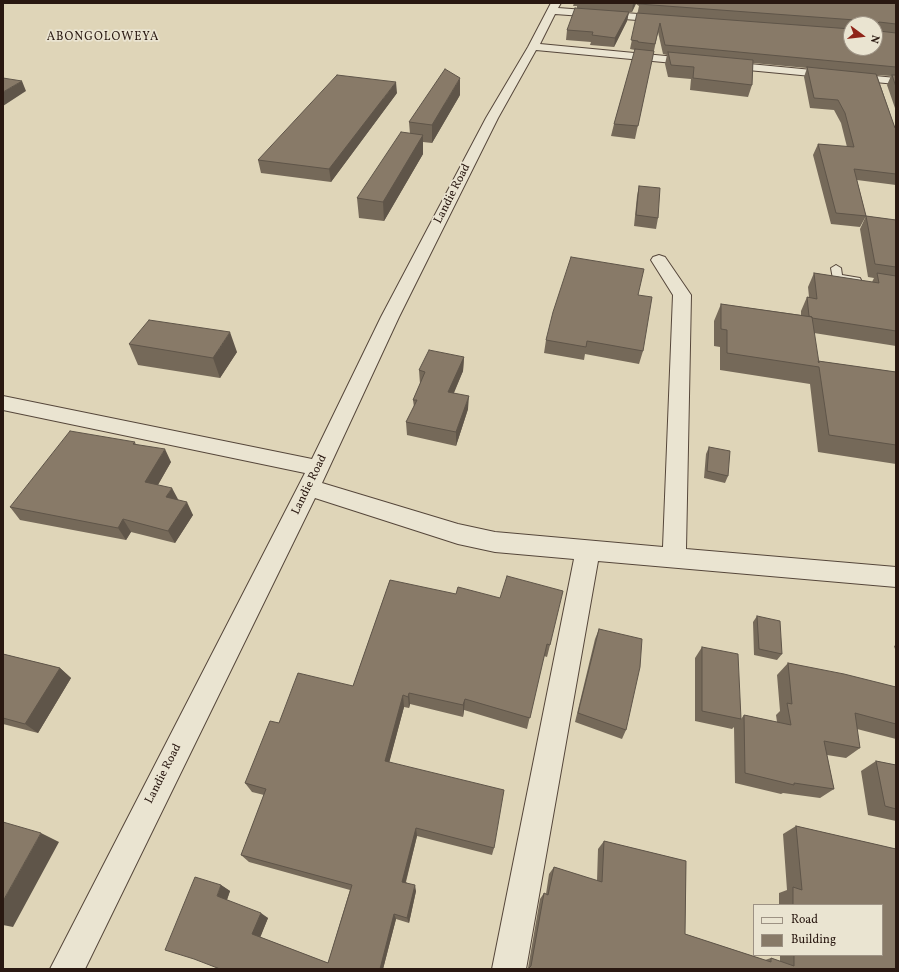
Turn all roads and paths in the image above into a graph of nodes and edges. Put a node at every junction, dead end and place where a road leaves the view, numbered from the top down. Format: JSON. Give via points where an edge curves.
{"nodes":[{"id":1,"x":554,"y":7,"type":"edge"},
{"id":2,"x":675,"y":20,"type":"edge"},
{"id":3,"x":533,"y":47,"type":"junction"},
{"id":4,"x":878,"y":79,"type":"junction"},
{"id":5,"x":896,"y":81,"type":"edge"},
{"id":6,"x":882,"y":93,"type":"edge"},
{"id":7,"x":659,"y":260,"type":"dead end"},
{"id":8,"x":836,"y":268,"type":"dead end"},
{"id":9,"x":867,"y":282,"type":"edge"},
{"id":10,"x":3,"y":403,"type":"edge"},
{"id":11,"x":314,"y":478,"type":"junction"},
{"id":12,"x":588,"y":550,"type":"junction"},
{"id":13,"x":674,"y":558,"type":"junction"},
{"id":14,"x":896,"y":577,"type":"edge"},
{"id":15,"x":67,"y":969,"type":"edge"},
{"id":16,"x":510,"y":969,"type":"edge"}],
"edges":[{"from":1,"to":2,"type":"street"},
{"from":1,"to":3,"type":"street","name":"Landie Road"},
{"from":3,"to":4,"type":"street"},
{"from":3,"to":11,"type":"street","name":"Landie Road","via":[[492,118],[415,267]]},
{"from":4,"to":5,"type":"street"},
{"from":4,"to":6,"type":"street"},
{"from":7,"to":13,"type":"street","via":[[682,294]]},
{"from":8,"to":9,"type":"lane","via":[[837,277]]},
{"from":10,"to":11,"type":"street"},
{"from":11,"to":12,"type":"street","via":[[458,534],[495,542]]},
{"from":11,"to":15,"type":"street","name":"Landie Road"},
{"from":12,"to":13,"type":"street"},
{"from":12,"to":16,"type":"street"},
{"from":13,"to":14,"type":"street"}]}
